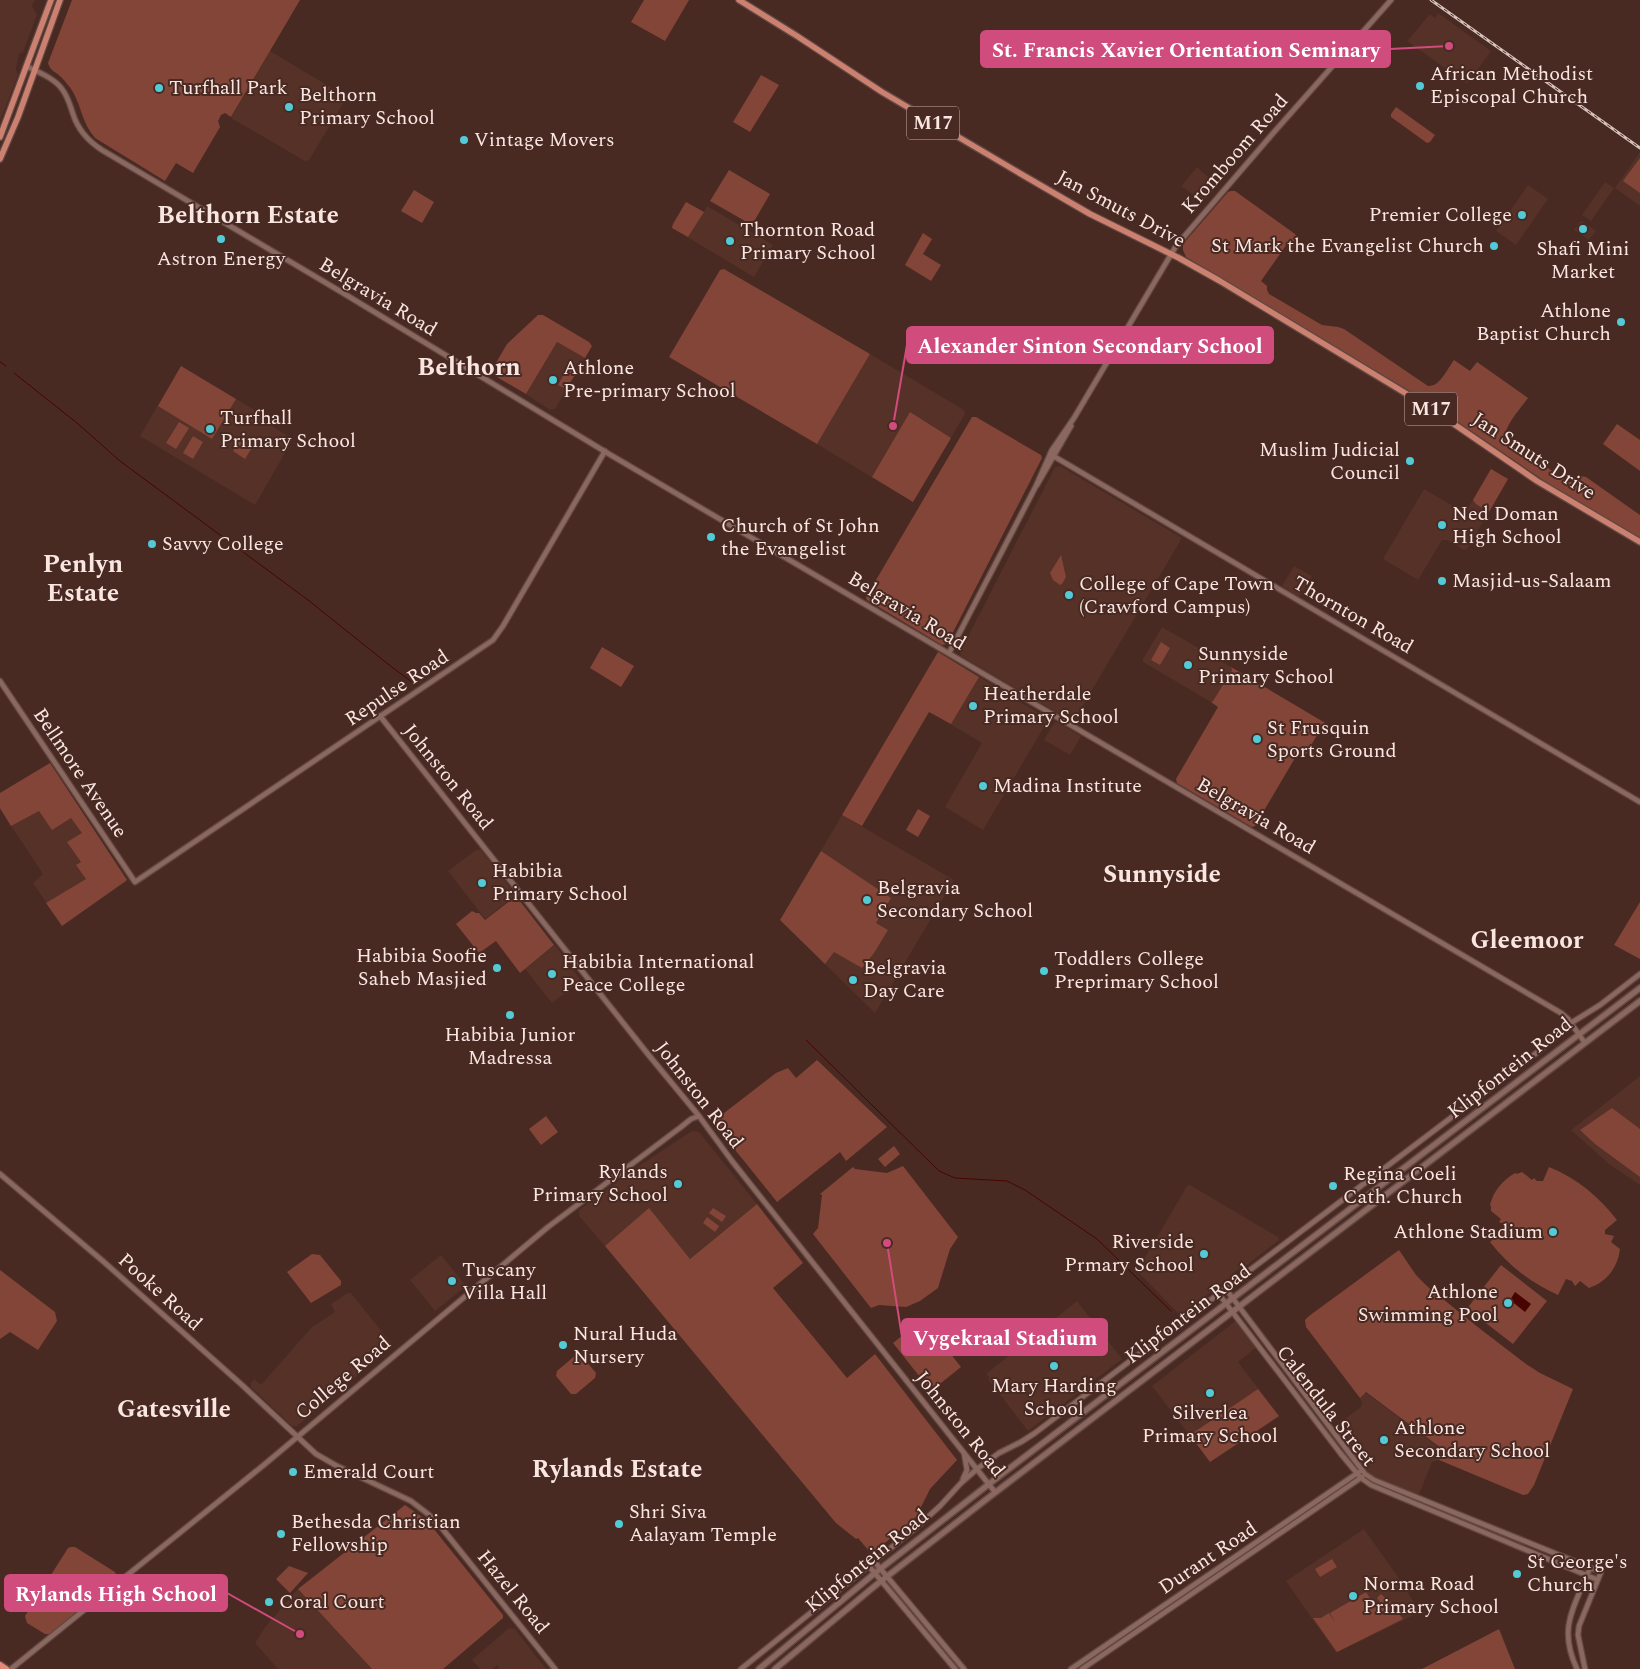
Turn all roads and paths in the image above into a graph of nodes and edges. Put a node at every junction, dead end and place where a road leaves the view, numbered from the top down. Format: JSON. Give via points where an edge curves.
{"nodes":[{"id":1,"x":51,"y":0,"type":"edge"},
{"id":2,"x":60,"y":0,"type":"edge"},
{"id":3,"x":740,"y":0,"type":"edge"},
{"id":4,"x":1391,"y":0,"type":"edge"},
{"id":5,"x":26,"y":66,"type":"junction"},
{"id":6,"x":35,"y":70,"type":"junction"},
{"id":7,"x":0,"y":137,"type":"edge"},
{"id":8,"x":0,"y":158,"type":"edge"},
{"id":9,"x":1171,"y":254,"type":"junction"},
{"id":10,"x":605,"y":451,"type":"junction"},
{"id":11,"x":1052,"y":455,"type":"junction"},
{"id":12,"x":1640,"y":542,"type":"edge"},
{"id":13,"x":949,"y":654,"type":"junction"},
{"id":14,"x":0,"y":681,"type":"edge"},
{"id":15,"x":380,"y":716,"type":"junction"},
{"id":16,"x":1640,"y":802,"type":"edge"},
{"id":17,"x":135,"y":882,"type":"joint"},
{"id":18,"x":1640,"y":974,"type":"edge"},
{"id":19,"x":1640,"y":988,"type":"edge"},
{"id":20,"x":1640,"y":1001,"type":"edge"},
{"id":21,"x":1571,"y":1024,"type":"junction"},
{"id":22,"x":1579,"y":1035,"type":"junction"},
{"id":23,"x":1585,"y":1043,"type":"junction"},
{"id":24,"x":699,"y":1116,"type":"junction"},
{"id":25,"x":0,"y":1174,"type":"edge"},
{"id":26,"x":1225,"y":1288,"type":"junction"},
{"id":27,"x":1218,"y":1293,"type":"junction"},
{"id":28,"x":1233,"y":1298,"type":"junction"},
{"id":29,"x":1226,"y":1304,"type":"junction"},
{"id":30,"x":1240,"y":1307,"type":"junction"},
{"id":31,"x":1233,"y":1312,"type":"junction"},
{"id":32,"x":1303,"y":1392,"type":"junction"},
{"id":33,"x":1298,"y":1396,"type":"junction"},
{"id":34,"x":296,"y":1437,"type":"junction"},
{"id":35,"x":964,"y":1451,"type":"junction"},
{"id":36,"x":977,"y":1469,"type":"junction"},
{"id":37,"x":1363,"y":1472,"type":"junction"},
{"id":38,"x":1357,"y":1474,"type":"junction"},
{"id":39,"x":1361,"y":1478,"type":"junction"},
{"id":40,"x":961,"y":1482,"type":"junction"},
{"id":41,"x":989,"y":1484,"type":"junction"},
{"id":42,"x":995,"y":1492,"type":"junction"},
{"id":43,"x":1308,"y":1507,"type":"junction"},
{"id":44,"x":1312,"y":1513,"type":"junction"},
{"id":45,"x":874,"y":1561,"type":"junction"},
{"id":46,"x":868,"y":1565,"type":"junction"},
{"id":47,"x":880,"y":1568,"type":"junction"},
{"id":48,"x":1590,"y":1568,"type":"junction"},
{"id":49,"x":875,"y":1573,"type":"junction"},
{"id":50,"x":1587,"y":1576,"type":"junction"},
{"id":51,"x":887,"y":1577,"type":"junction"},
{"id":52,"x":1598,"y":1580,"type":"junction"},
{"id":53,"x":881,"y":1581,"type":"junction"},
{"id":54,"x":0,"y":1665,"type":"edge"},
{"id":55,"x":6,"y":1669,"type":"edge"},
{"id":56,"x":11,"y":1669,"type":"edge"},
{"id":57,"x":556,"y":1669,"type":"edge"},
{"id":58,"x":741,"y":1669,"type":"edge"},
{"id":59,"x":759,"y":1669,"type":"edge"},
{"id":60,"x":775,"y":1669,"type":"edge"},
{"id":61,"x":954,"y":1669,"type":"edge"},
{"id":62,"x":964,"y":1669,"type":"edge"},
{"id":63,"x":1071,"y":1669,"type":"edge"},
{"id":64,"x":1082,"y":1669,"type":"edge"},
{"id":65,"x":1577,"y":1669,"type":"edge"},
{"id":66,"x":1585,"y":1669,"type":"edge"}],
"edges":[{"from":1,"to":5,"type":"main road"},
{"from":2,"to":6,"type":"main road"},
{"from":3,"to":9,"type":"main road","name":"Jan Smuts Drive","number":"M17","via":[[990,157],[1090,214]]},
{"from":4,"to":9,"type":"street","name":"Kromboom Road"},
{"from":5,"to":6,"type":"street","name":"Belgravia Road"},
{"from":5,"to":7,"type":"main road"},
{"from":6,"to":8,"type":"main road"},
{"from":6,"to":10,"type":"street","name":"Belgravia Road","via":[[61,87],[79,128],[97,147]]},
{"from":9,"to":11,"type":"street","name":"Kromboom Road"},
{"from":9,"to":12,"type":"main road","name":"Jan Smuts Drive","number":"M17","via":[[1435,411],[1537,481]]},
{"from":10,"to":13,"type":"street","name":"Belgravia Road"},
{"from":10,"to":15,"type":"street","name":"Repulse Road","via":[[497,636]]},
{"from":11,"to":13,"type":"street","name":"Kromboom Road"},
{"from":11,"to":16,"type":"street","name":"Thornton Road"},
{"from":13,"to":21,"type":"street","name":"Belgravia Road","via":[[1552,1008]]},
{"from":14,"to":17,"type":"street","name":"Bellmore Avenue"},
{"from":15,"to":17,"type":"street","name":"Repulse Road"},
{"from":15,"to":24,"type":"street","name":"Johnston Road"},
{"from":18,"to":21,"type":"street"},
{"from":19,"to":22,"type":"main road","name":"Klipfontein Road"},
{"from":20,"to":23,"type":"main road","name":"Klipfontein Road"},
{"from":21,"to":22,"type":"street","name":"Belgravia Road"},
{"from":21,"to":26,"type":"street"},
{"from":22,"to":23,"type":"street","name":"Belgravia Road"},
{"from":22,"to":28,"type":"main road","name":"Klipfontein Road"},
{"from":23,"to":30,"type":"main road","name":"Klipfontein Road"},
{"from":24,"to":34,"type":"street","name":"College Road","via":[[680,1126],[558,1219]]},
{"from":24,"to":35,"type":"street","name":"Johnston Road"},
{"from":25,"to":34,"type":"street","name":"Pooke Road","via":[[104,1262]]},
{"from":26,"to":27,"type":"street"},
{"from":26,"to":28,"type":"street","name":"Calendula Street"},
{"from":27,"to":29,"type":"street","name":"Calendula Street"},
{"from":27,"to":36,"type":"street","via":[[1035,1433]]},
{"from":28,"to":29,"type":"main road","name":"Klipfontein Road"},
{"from":28,"to":30,"type":"street","name":"Calendula Street"},
{"from":29,"to":31,"type":"street","name":"Calendula Street"},
{"from":29,"to":41,"type":"main road","name":"Klipfontein Road"},
{"from":30,"to":31,"type":"main road","name":"Klipfontein Road"},
{"from":30,"to":32,"type":"street","name":"Calendula Street"},
{"from":31,"to":33,"type":"street","name":"Calendula Street"},
{"from":31,"to":42,"type":"main road","name":"Klipfontein Road"},
{"from":32,"to":33,"type":"street"},
{"from":32,"to":37,"type":"street","name":"Calendula Street"},
{"from":33,"to":38,"type":"street","name":"Calendula Street"},
{"from":34,"to":56,"type":"street","name":"College Road"},
{"from":34,"to":57,"type":"street","name":"Hazel Road","via":[[326,1461],[401,1495],[428,1514]]},
{"from":35,"to":36,"type":"street","name":"Johnston Road"},
{"from":35,"to":40,"type":"street","via":[[967,1470]]},
{"from":36,"to":40,"type":"street"},
{"from":36,"to":41,"type":"street","name":"Johnston Road"},
{"from":37,"to":38,"type":"street","name":"Durant Road"},
{"from":37,"to":39,"type":"street","name":"Durant Road"},
{"from":37,"to":48,"type":"street","name":"Calendula Street","via":[[1374,1480]]},
{"from":38,"to":39,"type":"street","name":"Calendula Street"},
{"from":38,"to":43,"type":"street","name":"Durant Road"},
{"from":39,"to":44,"type":"street","name":"Durant Road"},
{"from":39,"to":50,"type":"street","name":"Calendula Street"},
{"from":40,"to":45,"type":"street","via":[[932,1514]]},
{"from":41,"to":42,"type":"street","name":"Johnston Road"},
{"from":41,"to":47,"type":"main road","name":"Klipfontein Road"},
{"from":42,"to":51,"type":"main road","name":"Klipfontein Road"},
{"from":43,"to":44,"type":"street"},
{"from":43,"to":63,"type":"street","name":"Durant Road"},
{"from":44,"to":64,"type":"street","name":"Durant Road"},
{"from":45,"to":46,"type":"street"},
{"from":45,"to":47,"type":"street"},
{"from":46,"to":49,"type":"street"},
{"from":46,"to":58,"type":"street"},
{"from":47,"to":49,"type":"main road","name":"Klipfontein Road"},
{"from":47,"to":51,"type":"street"},
{"from":48,"to":50,"type":"street"},
{"from":48,"to":52,"type":"street","name":"Calendula Street","via":[[1601,1572]]},
{"from":49,"to":53,"type":"street"},
{"from":49,"to":59,"type":"main road","name":"Klipfontein Road"},
{"from":50,"to":52,"type":"street","name":"Calendula Street"},
{"from":50,"to":65,"type":"street","via":[[1568,1628]]},
{"from":51,"to":53,"type":"main road","name":"Klipfontein Road"},
{"from":51,"to":62,"type":"street"},
{"from":52,"to":66,"type":"street","via":[[1578,1629]]},
{"from":53,"to":60,"type":"main road","name":"Klipfontein Road"},
{"from":53,"to":61,"type":"street"},
{"from":54,"to":55,"type":"highway"}]}
